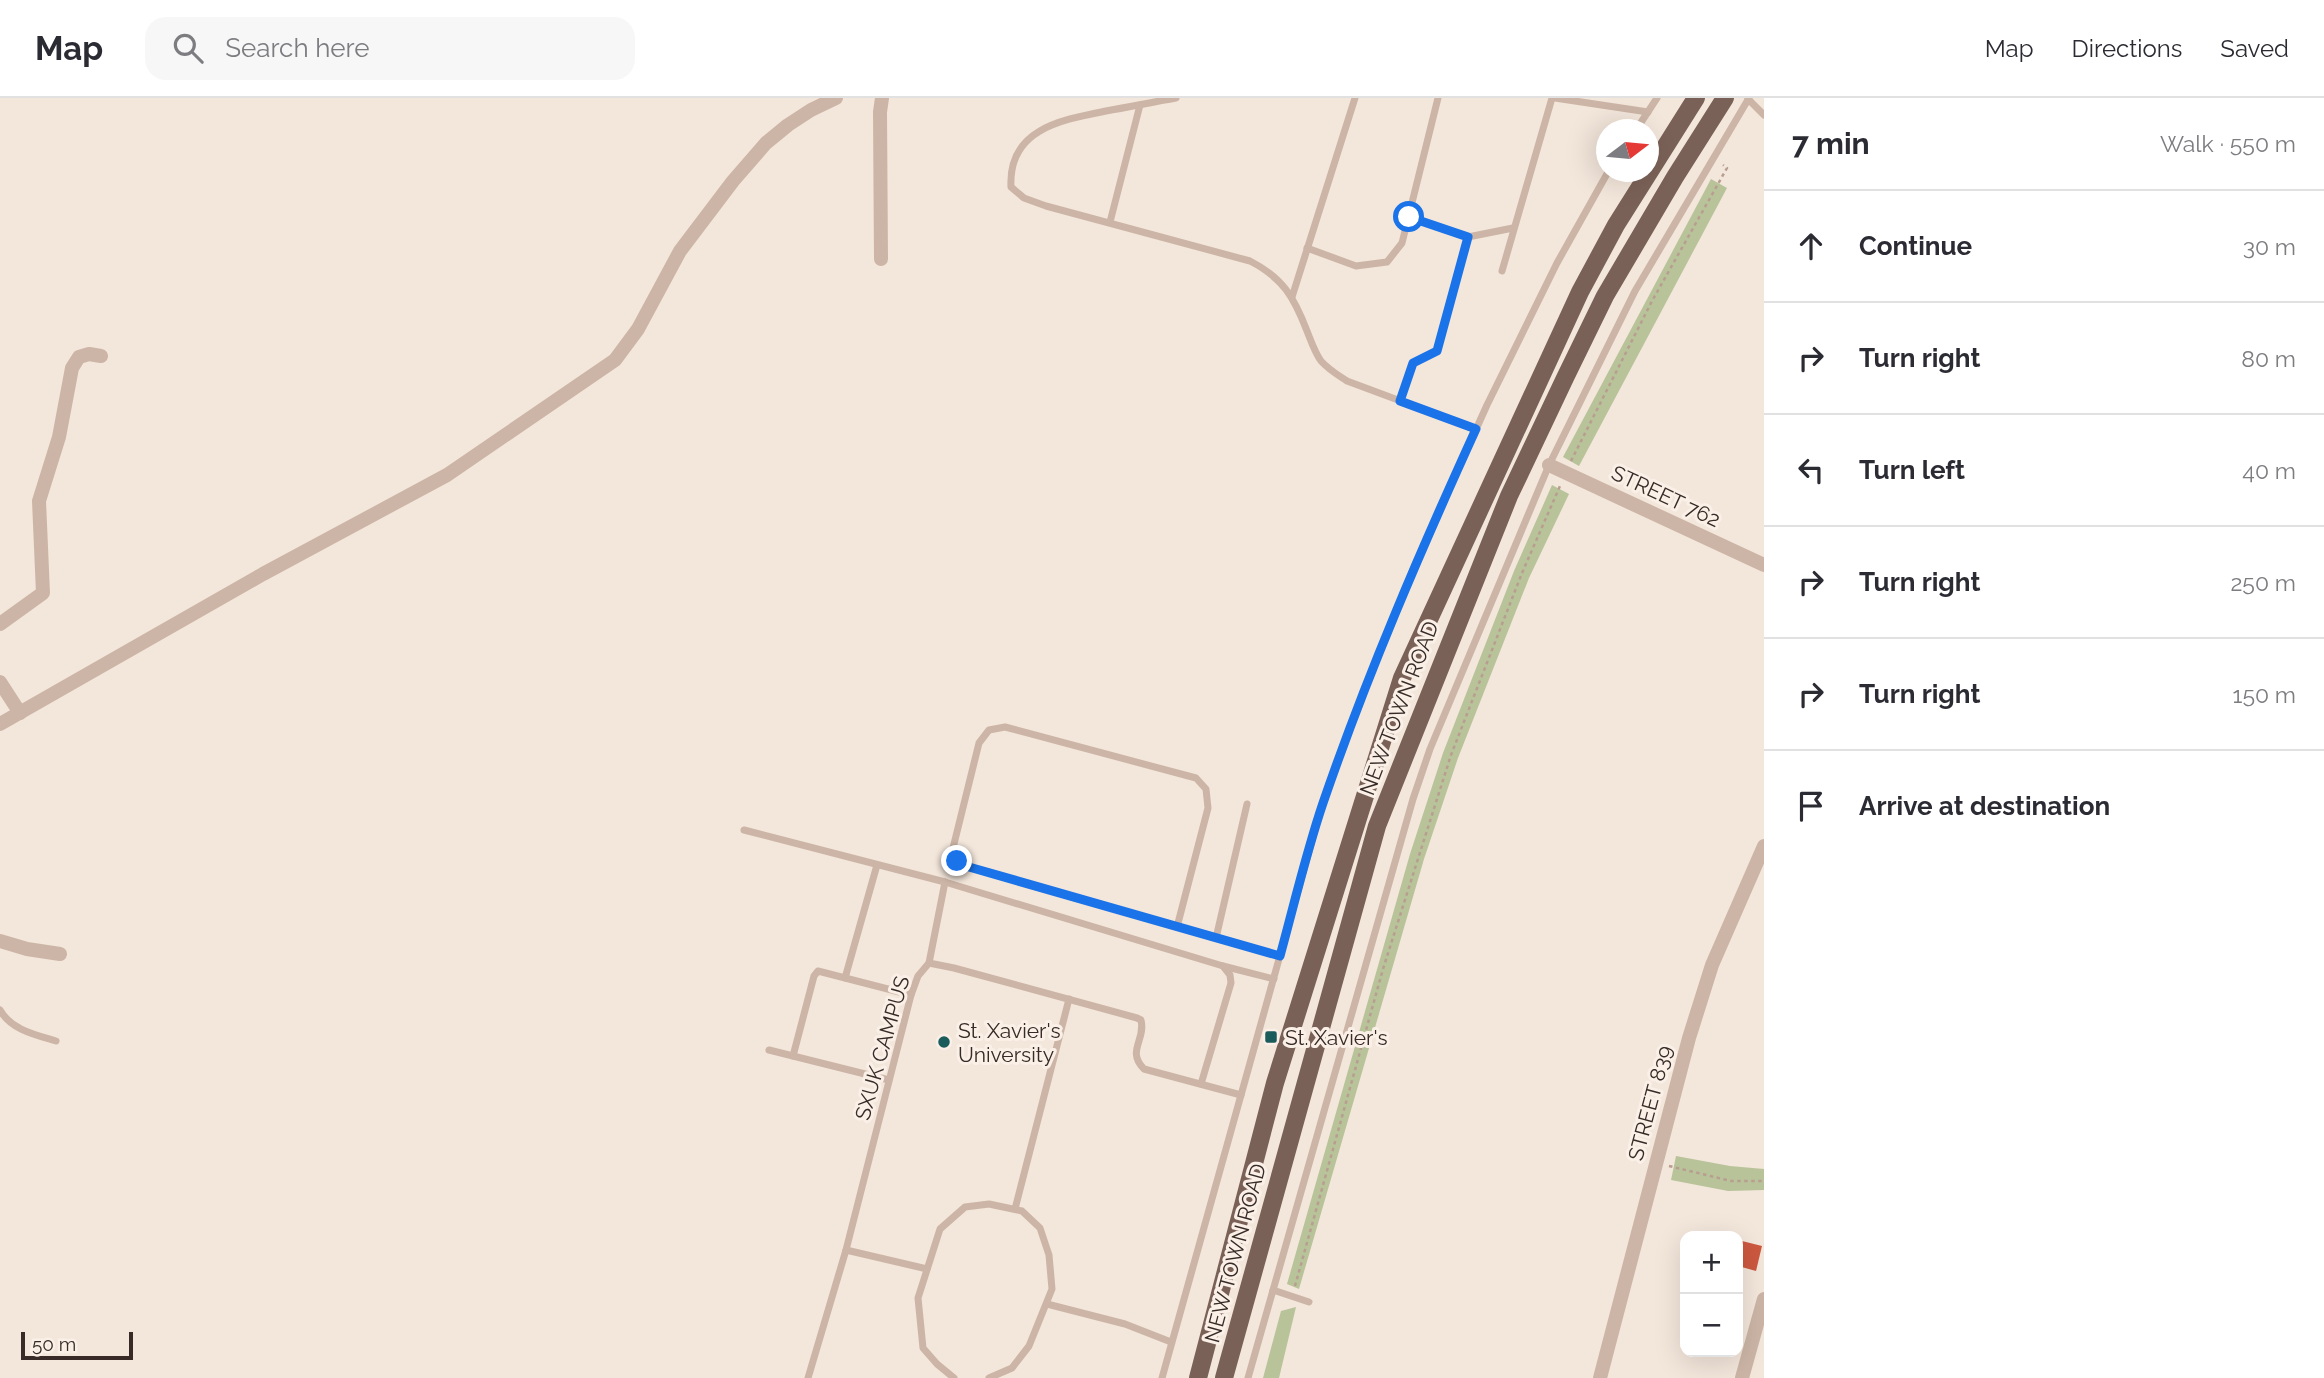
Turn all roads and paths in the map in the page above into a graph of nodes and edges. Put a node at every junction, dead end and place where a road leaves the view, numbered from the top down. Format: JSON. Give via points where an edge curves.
{"nodes":[{"id":1,"x":836,"y":98,"type":"edge"},
{"id":2,"x":882,"y":98,"type":"edge"},
{"id":3,"x":1176,"y":98,"type":"edge"},
{"id":4,"x":1355,"y":98,"type":"edge"},
{"id":5,"x":1438,"y":98,"type":"edge"},
{"id":6,"x":1553,"y":98,"type":"edge"},
{"id":7,"x":1657,"y":98,"type":"edge"},
{"id":8,"x":1696,"y":98,"type":"edge"},
{"id":9,"x":1725,"y":98,"type":"edge"},
{"id":10,"x":1748,"y":99,"type":"edge"},
{"id":11,"x":1140,"y":105,"type":"junction"},
{"id":12,"x":1647,"y":113,"type":"junction"},
{"id":13,"x":1764,"y":115,"type":"edge"},
{"id":14,"x":1643,"y":119,"type":"edge"},
{"id":15,"x":1715,"y":155,"type":"junction"},
{"id":16,"x":1602,"y":182,"type":"edge"},
{"id":17,"x":1409,"y":217,"type":"junction"},
{"id":18,"x":1110,"y":222,"type":"junction"},
{"id":19,"x":1513,"y":229,"type":"junction"},
{"id":20,"x":1468,"y":237,"type":"junction"},
{"id":21,"x":1307,"y":248,"type":"junction"},
{"id":22,"x":881,"y":259,"type":"dead end"},
{"id":23,"x":1502,"y":271,"type":"dead end"},
{"id":24,"x":1292,"y":298,"type":"junction"},
{"id":25,"x":101,"y":356,"type":"dead end"},
{"id":26,"x":1400,"y":401,"type":"junction"},
{"id":27,"x":1476,"y":429,"type":"junction"},
{"id":28,"x":1549,"y":465,"type":"junction"},
{"id":29,"x":1566,"y":473,"type":"junction"},
{"id":30,"x":1764,"y":565,"type":"edge"},
{"id":31,"x":0,"y":624,"type":"edge"},
{"id":32,"x":0,"y":682,"type":"edge"},
{"id":33,"x":20,"y":713,"type":"junction"},
{"id":34,"x":0,"y":724,"type":"edge"},
{"id":35,"x":1247,"y":804,"type":"dead end"},
{"id":36,"x":744,"y":830,"type":"dead end"},
{"id":37,"x":1764,"y":846,"type":"edge"},
{"id":38,"x":877,"y":864,"type":"junction"},
{"id":39,"x":944,"y":882,"type":"junction"},
{"id":40,"x":1177,"y":928,"type":"junction"},
{"id":41,"x":1216,"y":938,"type":"junction"},
{"id":42,"x":0,"y":941,"type":"edge"},
{"id":43,"x":60,"y":954,"type":"dead end"},
{"id":44,"x":1280,"y":956,"type":"junction"},
{"id":45,"x":929,"y":963,"type":"junction"},
{"id":46,"x":1223,"y":966,"type":"junction"},
{"id":47,"x":845,"y":978,"type":"junction"},
{"id":48,"x":1274,"y":979,"type":"junction"},
{"id":49,"x":911,"y":995,"type":"junction"},
{"id":50,"x":1069,"y":999,"type":"junction"},
{"id":51,"x":0,"y":1010,"type":"edge"},
{"id":52,"x":56,"y":1041,"type":"dead end"},
{"id":53,"x":769,"y":1051,"type":"dead end"},
{"id":54,"x":793,"y":1056,"type":"junction"},
{"id":55,"x":889,"y":1080,"type":"junction"},
{"id":56,"x":1201,"y":1084,"type":"junction"},
{"id":57,"x":1241,"y":1095,"type":"junction"},
{"id":58,"x":1655,"y":1163,"type":"junction"},
{"id":59,"x":1764,"y":1181,"type":"edge"},
{"id":60,"x":1015,"y":1209,"type":"junction"},
{"id":61,"x":846,"y":1250,"type":"junction"},
{"id":62,"x":927,"y":1269,"type":"junction"},
{"id":63,"x":1273,"y":1290,"type":"junction"},
{"id":64,"x":1291,"y":1296,"type":"junction"},
{"id":65,"x":1764,"y":1299,"type":"edge"},
{"id":66,"x":1309,"y":1302,"type":"dead end"},
{"id":67,"x":1047,"y":1304,"type":"junction"},
{"id":68,"x":1171,"y":1342,"type":"junction"},
{"id":69,"x":808,"y":1378,"type":"edge"},
{"id":70,"x":954,"y":1378,"type":"edge"},
{"id":71,"x":989,"y":1378,"type":"edge"},
{"id":72,"x":1162,"y":1378,"type":"edge"},
{"id":73,"x":1198,"y":1378,"type":"edge"},
{"id":74,"x":1224,"y":1378,"type":"edge"},
{"id":75,"x":1248,"y":1378,"type":"edge"},
{"id":76,"x":1600,"y":1378,"type":"edge"},
{"id":77,"x":1742,"y":1378,"type":"edge"}],
"edges":[{"from":1,"to":33,"type":"street","via":[[788,125],[733,181],[680,251],[638,329],[615,360],[447,475],[263,573]]},
{"from":2,"to":22,"type":"street"},
{"from":3,"to":11,"type":"lane"},
{"from":4,"to":21,"type":"lane"},
{"from":5,"to":17,"type":"lane"},
{"from":6,"to":12,"type":"lane"},
{"from":6,"to":19,"type":"lane"},
{"from":7,"to":12,"type":"lane"},
{"from":8,"to":73,"type":"main road","name":"NEW TOWN ROAD","via":[[1580,292],[1402,678],[1275,1083]]},
{"from":9,"to":74,"type":"main road","name":"NEW TOWN ROAD","via":[[1605,296],[1565,378],[1509,496],[1401,764],[1373,839]]},
{"from":10,"to":13,"type":"lane"},
{"from":10,"to":15,"type":"lane"},
{"from":11,"to":18,"type":"lane"},
{"from":11,"to":18,"type":"lane","via":[[1051,124],[1031,136],[1010,170],[1012,187],[1024,198]]},
{"from":12,"to":14,"type":"lane"},
{"from":15,"to":28,"type":"lane","via":[[1635,291]]},
{"from":15,"to":29,"type":"path","via":[[1727,168],[1652,301]]},
{"from":16,"to":27,"type":"lane","via":[[1557,263]]},
{"from":17,"to":20,"type":"lane"},
{"from":17,"to":21,"type":"lane","via":[[1402,243],[1387,262],[1356,265]]},
{"from":18,"to":24,"type":"lane","via":[[1250,261],[1281,281]]},
{"from":19,"to":20,"type":"lane"},
{"from":19,"to":23,"type":"lane"},
{"from":20,"to":26,"type":"lane","via":[[1437,351],[1413,363]]},
{"from":21,"to":24,"type":"lane"},
{"from":24,"to":26,"type":"lane","via":[[1319,359],[1330,370]]},
{"from":25,"to":31,"type":"street","via":[[79,357],[72,368],[59,437],[39,501],[43,593]]},
{"from":26,"to":27,"type":"lane"},
{"from":27,"to":44,"type":"lane","via":[[1367,681],[1322,805]]},
{"from":28,"to":29,"type":"street","name":"STREET 762"},
{"from":28,"to":63,"type":"lane","via":[[1413,799]]},
{"from":29,"to":30,"type":"street","name":"STREET 762"},
{"from":29,"to":64,"type":"path","via":[[1451,755],[1383,969]]},
{"from":32,"to":33,"type":"street"},
{"from":33,"to":34,"type":"street"},
{"from":35,"to":41,"type":"lane"},
{"from":36,"to":38,"type":"lane"},
{"from":37,"to":58,"type":"street","name":"STREET 839","via":[[1712,965]]},
{"from":38,"to":39,"type":"lane"},
{"from":38,"to":47,"type":"lane"},
{"from":39,"to":45,"type":"lane"},
{"from":39,"to":46,"type":"lane"},
{"from":40,"to":40,"type":"lane","via":[[957,861],[953,848],[979,743],[989,730],[1005,727],[1196,778],[1206,789],[1208,808]]},
{"from":40,"to":41,"type":"lane"},
{"from":41,"to":44,"type":"lane"},
{"from":42,"to":43,"type":"street"},
{"from":44,"to":48,"type":"lane"},
{"from":45,"to":49,"type":"lane","name":"SXUK CAMPUS"},
{"from":45,"to":50,"type":"lane","name":"SXUK CAMPUS"},
{"from":46,"to":48,"type":"lane"},
{"from":46,"to":56,"type":"lane","via":[[1231,983]]},
{"from":47,"to":49,"type":"lane"},
{"from":47,"to":54,"type":"lane","via":[[815,973]]},
{"from":48,"to":57,"type":"lane"},
{"from":49,"to":55,"type":"lane","name":"SXUK CAMPUS"},
{"from":50,"to":56,"type":"lane","name":"SXUK CAMPUS","via":[[1141,1020],[1137,1062],[1144,1069]]},
{"from":50,"to":60,"type":"lane"},
{"from":51,"to":52,"type":"lane","via":[[27,1032]]},
{"from":53,"to":54,"type":"lane"},
{"from":54,"to":55,"type":"lane"},
{"from":55,"to":61,"type":"lane","name":"SXUK CAMPUS"},
{"from":56,"to":57,"type":"lane"},
{"from":57,"to":68,"type":"lane"},
{"from":58,"to":59,"type":"path","via":[[1731,1181]]},
{"from":58,"to":76,"type":"street","name":"STREET 839"},
{"from":60,"to":62,"type":"lane","via":[[989,1204],[965,1207],[940,1229]]},
{"from":60,"to":67,"type":"lane","via":[[1040,1228],[1049,1255],[1052,1289]]},
{"from":61,"to":62,"type":"lane"},
{"from":61,"to":69,"type":"lane","name":"SXUK CAMPUS"},
{"from":62,"to":70,"type":"lane","via":[[918,1298],[923,1348]]},
{"from":63,"to":64,"type":"lane"},
{"from":63,"to":75,"type":"lane"},
{"from":64,"to":66,"type":"lane"},
{"from":65,"to":77,"type":"street"},
{"from":67,"to":68,"type":"lane","via":[[1125,1324]]},
{"from":67,"to":71,"type":"lane","via":[[1021,1357]]},
{"from":68,"to":72,"type":"lane"}]}
